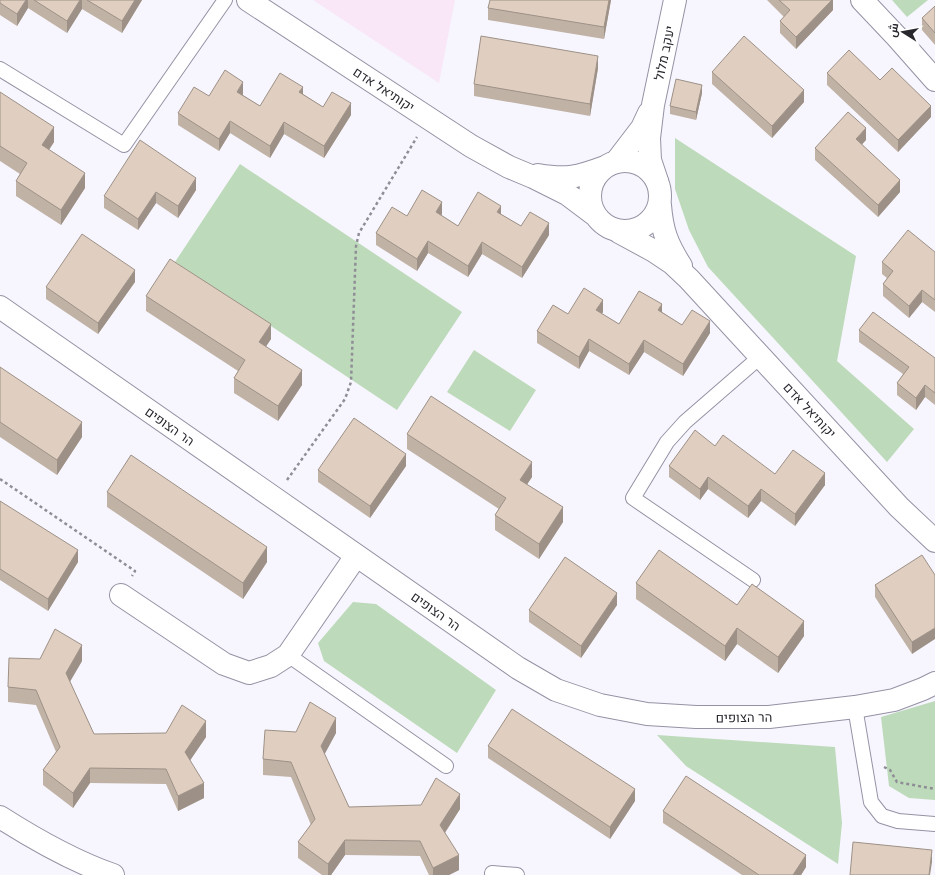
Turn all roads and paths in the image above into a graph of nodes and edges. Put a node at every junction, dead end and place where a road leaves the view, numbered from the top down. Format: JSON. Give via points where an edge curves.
{"nodes":[{"id":1,"x":225,"y":0,"type":"edge"},
{"id":2,"x":248,"y":0,"type":"edge"},
{"id":3,"x":675,"y":0,"type":"edge"},
{"id":4,"x":862,"y":0,"type":"edge"},
{"id":5,"x":0,"y":69,"type":"edge"},
{"id":6,"x":935,"y":80,"type":"edge"},
{"id":7,"x":653,"y":105,"type":"junction"},
{"id":8,"x":428,"y":118,"type":"junction"},
{"id":9,"x":611,"y":165,"type":"junction"},
{"id":10,"x":523,"y":173,"type":"junction"},
{"id":11,"x":656,"y":181,"type":"junction"},
{"id":12,"x":660,"y":205,"type":"junction"},
{"id":13,"x":595,"y":215,"type":"junction"},
{"id":14,"x":619,"y":232,"type":"junction"},
{"id":15,"x":690,"y":279,"type":"junction"},
{"id":16,"x":0,"y":307,"type":"edge"},
{"id":17,"x":761,"y":356,"type":"junction"},
{"id":18,"x":0,"y":479,"type":"edge"},
{"id":19,"x":274,"y":498,"type":"junction"},
{"id":20,"x":934,"y":540,"type":"edge"},
{"id":21,"x":356,"y":556,"type":"junction"},
{"id":22,"x":753,"y":580,"type":"dead end"},
{"id":23,"x":121,"y":596,"type":"joint"},
{"id":24,"x":288,"y":655,"type":"junction"},
{"id":25,"x":935,"y":683,"type":"edge"},
{"id":26,"x":855,"y":707,"type":"junction"},
{"id":27,"x":864,"y":758,"type":"junction"},
{"id":28,"x":446,"y":766,"type":"dead end"},
{"id":29,"x":935,"y":789,"type":"edge"},
{"id":30,"x":0,"y":817,"type":"edge"},
{"id":31,"x":935,"y":824,"type":"edge"},
{"id":32,"x":492,"y":873,"type":"dead end"},
{"id":33,"x":113,"y":875,"type":"edge"},
{"id":34,"x":517,"y":875,"type":"edge"}],
"edges":[{"from":1,"to":5,"type":"lane","via":[[124,145]]},
{"from":2,"to":8,"type":"street","name":"יקותיאל אדם"},
{"from":3,"to":7,"type":"street","name":"יעקב מלול"},
{"from":4,"to":6,"type":"street"},
{"from":7,"to":9,"type":"street","name":"יעקב מלול","via":[[642,128]]},
{"from":7,"to":11,"type":"street","name":"יעקב מלול","via":[[649,138],[650,160]]},
{"from":8,"to":10,"type":"street","name":"יקותיאל אדם","via":[[471,146]]},
{"from":8,"to":19,"type":"path","via":[[359,233],[356,246],[351,382],[345,399]]},
{"from":9,"to":10,"type":"street","name":"יקותיאל אדם","via":[[581,176],[563,178]]},
{"from":9,"to":11,"type":"street","via":[[631,161],[649,171]]},
{"from":9,"to":13,"type":"street","via":[[596,176],[591,187],[590,197]]},
{"from":10,"to":13,"type":"street","name":"יקותיאל אדם","via":[[567,194]]},
{"from":11,"to":12,"type":"street","via":[[660,192]]},
{"from":12,"to":14,"type":"street","via":[[646,225],[635,230]]},
{"from":12,"to":15,"type":"street","name":"יקותיאל אדם","via":[[666,240]]},
{"from":13,"to":14,"type":"street","via":[[608,228]]},
{"from":14,"to":15,"type":"street","name":"יקותיאל אדם","via":[[654,251]]},
{"from":15,"to":17,"type":"street","name":"יקותיאל אדם"},
{"from":16,"to":19,"type":"street","name":"הר הצופים"},
{"from":17,"to":20,"type":"street","name":"יקותיאל אדם","via":[[899,507]]},
{"from":17,"to":22,"type":"lane","via":[[685,422],[667,442],[633,498]]},
{"from":18,"to":23,"type":"path","via":[[135,571]]},
{"from":19,"to":21,"type":"street","name":"הר הצופים"},
{"from":21,"to":24,"type":"street"},
{"from":21,"to":26,"type":"street","name":"הר הצופים","via":[[518,668],[556,690],[600,705],[647,714],[696,717],[769,717]]},
{"from":23,"to":24,"type":"street","via":[[224,664],[249,673],[271,666]]},
{"from":24,"to":28,"type":"lane"},
{"from":25,"to":26,"type":"street","name":"הר הצופים","via":[[894,700]]},
{"from":26,"to":27,"type":"lane"},
{"from":27,"to":29,"type":"path","via":[[890,770],[897,782]]},
{"from":27,"to":31,"type":"lane","via":[[871,802],[882,816],[898,821]]},
{"from":30,"to":33,"type":"street","via":[[31,837],[89,867]]},
{"from":32,"to":34,"type":"lane"}]}
